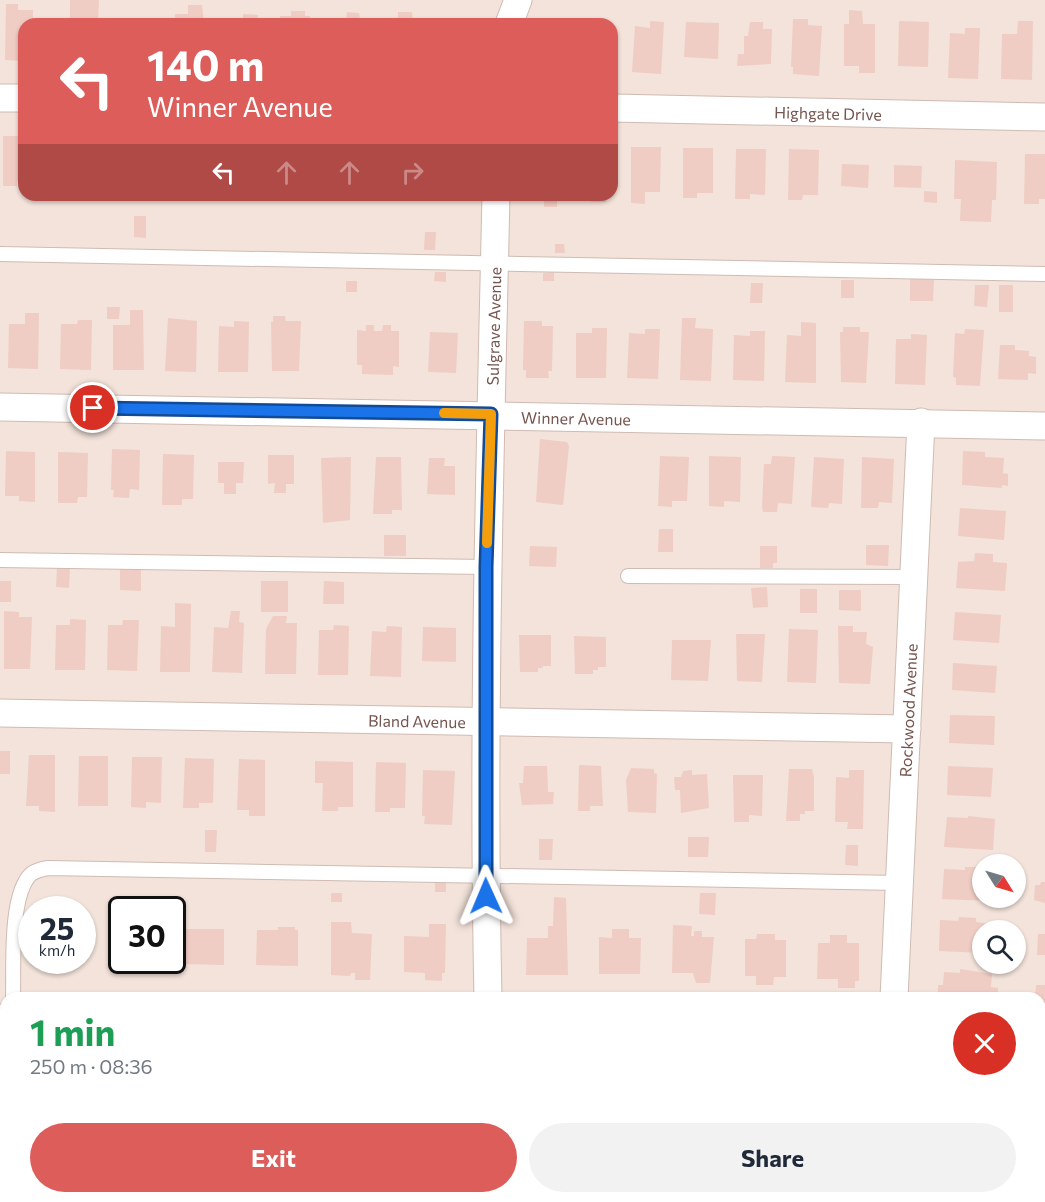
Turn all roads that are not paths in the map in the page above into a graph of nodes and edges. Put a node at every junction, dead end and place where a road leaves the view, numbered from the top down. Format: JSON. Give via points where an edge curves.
{"nodes":[{"id":1,"x":518,"y":0,"type":"edge"},
{"id":2,"x":511,"y":18,"type":"edge"},
{"id":3,"x":0,"y":98,"type":"edge"},
{"id":4,"x":18,"y":98,"type":"edge"},
{"id":5,"x":618,"y":108,"type":"edge"},
{"id":6,"x":1045,"y":117,"type":"edge"},
{"id":7,"x":496,"y":201,"type":"edge"},
{"id":8,"x":0,"y":254,"type":"edge"},
{"id":9,"x":494,"y":265,"type":"junction"},
{"id":10,"x":1045,"y":274,"type":"edge"},
{"id":11,"x":0,"y":407,"type":"edge"},
{"id":12,"x":491,"y":414,"type":"junction"},
{"id":13,"x":921,"y":422,"type":"junction"},
{"id":14,"x":1045,"y":426,"type":"edge"},
{"id":15,"x":0,"y":560,"type":"edge"},
{"id":16,"x":486,"y":567,"type":"junction"},
{"id":17,"x":628,"y":576,"type":"dead end"},
{"id":18,"x":914,"y":577,"type":"junction"},
{"id":19,"x":0,"y":712,"type":"edge"},
{"id":20,"x":485,"y":722,"type":"junction"},
{"id":21,"x":907,"y":729,"type":"junction"},
{"id":22,"x":485,"y":875,"type":"junction"},
{"id":23,"x":899,"y":883,"type":"junction"},
{"id":24,"x":13,"y":992,"type":"edge"},
{"id":25,"x":488,"y":992,"type":"edge"},
{"id":26,"x":894,"y":992,"type":"edge"}],
"edges":[{"from":1,"to":2,"type":"street"},
{"from":3,"to":4,"type":"street"},
{"from":5,"to":6,"type":"street","name":"Highgate Drive"},
{"from":7,"to":9,"type":"street","name":"Sulgrave Avenue"},
{"from":8,"to":9,"type":"lane"},
{"from":9,"to":10,"type":"lane"},
{"from":9,"to":12,"type":"street","name":"Sulgrave Avenue"},
{"from":11,"to":12,"type":"street","name":"Winner Avenue"},
{"from":12,"to":13,"type":"street","name":"Winner Avenue"},
{"from":12,"to":16,"type":"street","name":"Sulgrave Avenue"},
{"from":13,"to":14,"type":"street","name":"Winner Avenue"},
{"from":13,"to":18,"type":"street","name":"Rockwood Avenue"},
{"from":15,"to":16,"type":"lane"},
{"from":16,"to":20,"type":"street","name":"Sulgrave Avenue"},
{"from":17,"to":18,"type":"lane"},
{"from":18,"to":21,"type":"street","name":"Rockwood Avenue"},
{"from":19,"to":20,"type":"street","name":"Bland Avenue"},
{"from":20,"to":21,"type":"street","name":"Bland Avenue"},
{"from":20,"to":22,"type":"street","name":"Sulgrave Avenue"},
{"from":21,"to":23,"type":"street","name":"Rockwood Avenue"},
{"from":22,"to":23,"type":"lane"},
{"from":22,"to":24,"type":"lane","via":[[48,868],[32,873],[17,901]]},
{"from":22,"to":25,"type":"street","name":"Sulgrave Avenue"},
{"from":23,"to":26,"type":"street","name":"Rockwood Avenue"}]}
